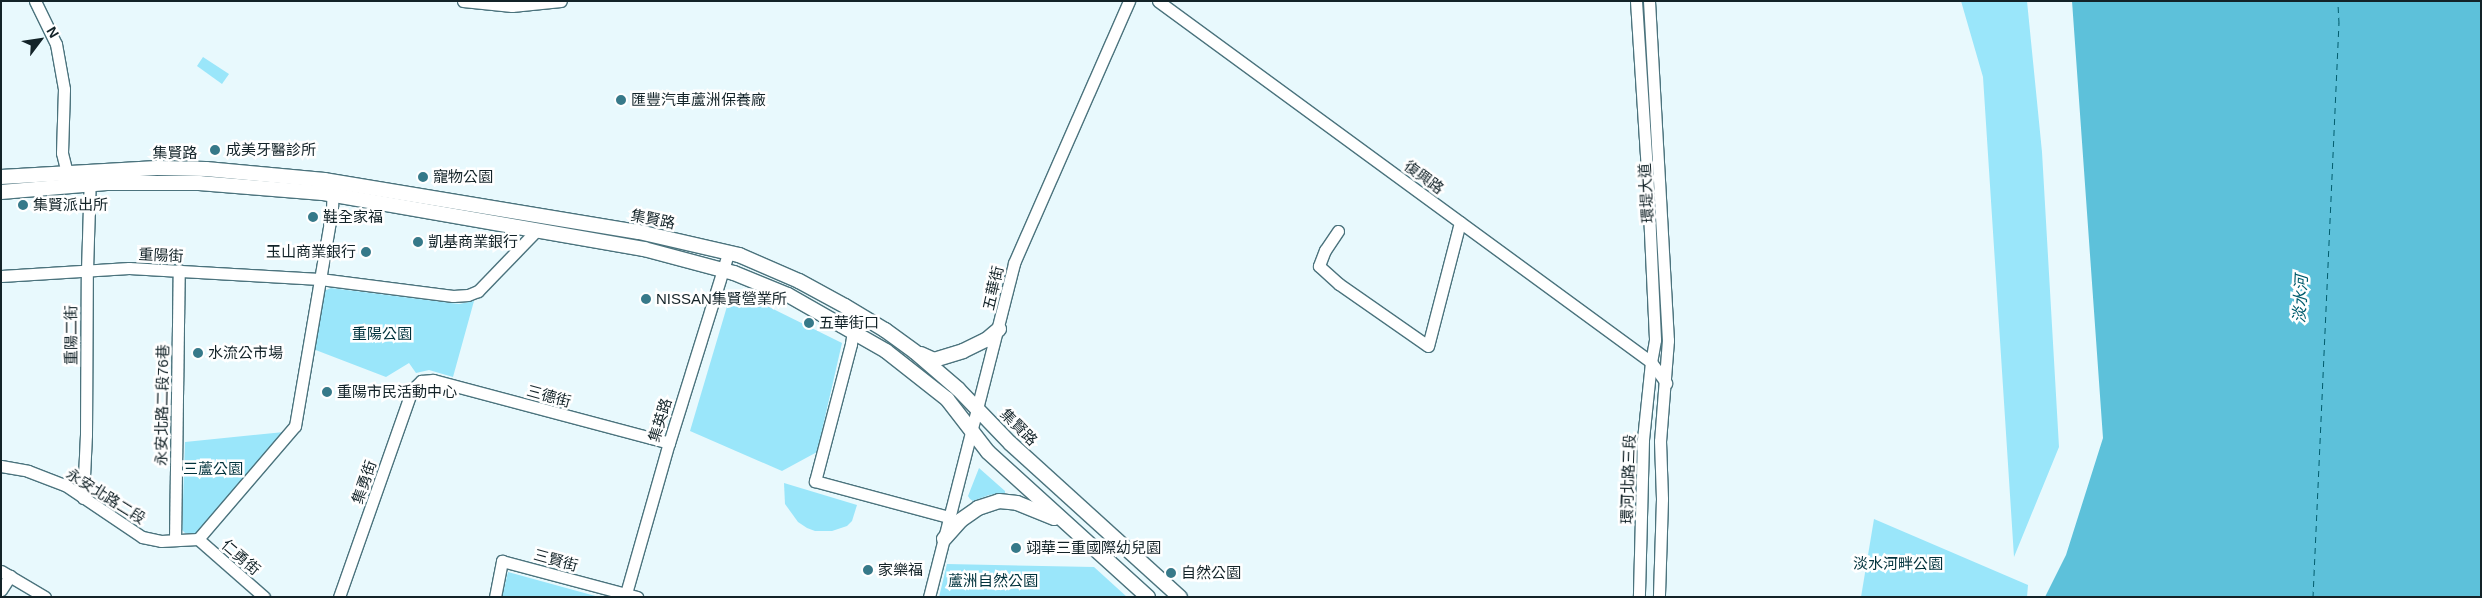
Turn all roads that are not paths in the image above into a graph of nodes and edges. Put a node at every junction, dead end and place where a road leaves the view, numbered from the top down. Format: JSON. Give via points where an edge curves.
{"nodes":[{"id":1,"x":35,"y":1,"type":"edge"},
{"id":2,"x":462,"y":1,"type":"edge"},
{"id":3,"x":561,"y":1,"type":"edge"},
{"id":4,"x":1129,"y":1,"type":"edge"},
{"id":5,"x":1158,"y":1,"type":"edge"},
{"id":6,"x":1636,"y":1,"type":"edge"},
{"id":7,"x":1649,"y":1,"type":"edge"},
{"id":8,"x":1,"y":177,"type":"edge"},
{"id":9,"x":69,"y":179,"type":"junction"},
{"id":10,"x":90,"y":179,"type":"junction"},
{"id":11,"x":333,"y":188,"type":"junction"},
{"id":12,"x":1,"y":192,"type":"edge"},
{"id":13,"x":1460,"y":222,"type":"junction"},
{"id":14,"x":1338,"y":230,"type":"dead end"},
{"id":15,"x":536,"y":231,"type":"junction"},
{"id":16,"x":728,"y":253,"type":"junction"},
{"id":17,"x":87,"y":270,"type":"junction"},
{"id":18,"x":179,"y":270,"type":"junction"},
{"id":19,"x":722,"y":270,"type":"junction"},
{"id":20,"x":1,"y":276,"type":"edge"},
{"id":21,"x":320,"y":279,"type":"junction"},
{"id":22,"x":999,"y":329,"type":"junction"},
{"id":23,"x":853,"y":331,"type":"junction"},
{"id":24,"x":915,"y":352,"type":"junction"},
{"id":25,"x":1651,"y":362,"type":"junction"},
{"id":26,"x":421,"y":381,"type":"joint"},
{"id":27,"x":1666,"y":383,"type":"junction"},
{"id":28,"x":977,"y":407,"type":"junction"},
{"id":29,"x":972,"y":433,"type":"junction"},
{"id":30,"x":669,"y":443,"type":"junction"},
{"id":31,"x":1,"y":466,"type":"edge"},
{"id":32,"x":83,"y":498,"type":"junction"},
{"id":33,"x":948,"y":517,"type":"junction"},
{"id":34,"x":1067,"y":523,"type":"junction"},
{"id":35,"x":175,"y":540,"type":"junction"},
{"id":36,"x":198,"y":540,"type":"junction"},
{"id":37,"x":944,"y":540,"type":"junction"},
{"id":38,"x":1640,"y":560,"type":"junction"},
{"id":39,"x":1660,"y":560,"type":"junction"},
{"id":40,"x":6,"y":574,"type":"edge"},
{"id":41,"x":1,"y":590,"type":"edge"},
{"id":42,"x":629,"y":596,"type":"edge"},
{"id":43,"x":45,"y":597,"type":"edge"},
{"id":44,"x":264,"y":597,"type":"edge"},
{"id":45,"x":339,"y":597,"type":"edge"},
{"id":46,"x":495,"y":597,"type":"edge"},
{"id":47,"x":929,"y":597,"type":"edge"},
{"id":48,"x":1148,"y":597,"type":"edge"},
{"id":49,"x":1180,"y":597,"type":"edge"},
{"id":50,"x":1639,"y":597,"type":"edge"},
{"id":51,"x":1659,"y":597,"type":"edge"}],
"edges":[{"from":1,"to":9,"type":"street","via":[[56,44],[64,89],[62,153]]},
{"from":2,"to":3,"type":"street","via":[[512,6]]},
{"from":4,"to":22,"type":"street","name":"五華街","via":[[1014,263]]},
{"from":5,"to":13,"type":"street","name":"復興路"},
{"from":6,"to":25,"type":"street","name":"環堤大道","via":[[1655,331]]},
{"from":7,"to":27,"type":"street","name":"環堤大道","via":[[1668,340]]},
{"from":8,"to":9,"type":"main road","name":"集賢路"},
{"from":9,"to":10,"type":"main road","name":"集賢路"},
{"from":9,"to":12,"type":"main road","name":"集賢路"},
{"from":10,"to":11,"type":"main road","name":"集賢路"},
{"from":10,"to":17,"type":"street","name":"重陽二街"},
{"from":11,"to":15,"type":"main road","name":"集賢路"},
{"from":11,"to":16,"type":"main road","name":"集賢路","via":[[639,232]]},
{"from":11,"to":21,"type":"street"},
{"from":13,"to":14,"type":"street","via":[[1428,346],[1339,284],[1319,266]]},
{"from":13,"to":25,"type":"street","name":"復興路"},
{"from":15,"to":19,"type":"main road","name":"集賢路","via":[[644,248]]},
{"from":15,"to":21,"type":"street","name":"重陽街","via":[[478,291],[468,295],[453,296]]},
{"from":16,"to":19,"type":"street","name":"集英路"},
{"from":16,"to":24,"type":"main road","name":"集賢路","via":[[740,255],[799,281],[885,330]]},
{"from":17,"to":18,"type":"street","name":"重陽街"},
{"from":17,"to":20,"type":"street","name":"重陽街"},
{"from":17,"to":32,"type":"street","name":"重陽二街"},
{"from":18,"to":21,"type":"street","name":"重陽街"},
{"from":18,"to":35,"type":"street","name":"永安北路二段76巷"},
{"from":19,"to":23,"type":"main road","name":"集賢路","via":[[788,295]]},
{"from":19,"to":30,"type":"street","name":"集英路"},
{"from":21,"to":36,"type":"street","via":[[295,426]]},
{"from":22,"to":24,"type":"main road","via":[[974,346],[934,360]]},
{"from":22,"to":28,"type":"street","name":"五華街"},
{"from":23,"to":29,"type":"main road","name":"集賢路","via":[[886,350],[947,399]]},
{"from":23,"to":33,"type":"street","via":[[815,481]]},
{"from":24,"to":28,"type":"main road","name":"集賢路"},
{"from":25,"to":27,"type":"street","name":"復興路"},
{"from":25,"to":38,"type":"street","name":"環河北路三段","via":[[1643,440]]},
{"from":26,"to":30,"type":"street","name":"三德街","via":[[433,380]]},
{"from":26,"to":45,"type":"street","name":"集勇街","via":[[412,390]]},
{"from":27,"to":39,"type":"street","name":"環河北路三段","via":[[1660,442]]},
{"from":28,"to":29,"type":"street","name":"五華街"},
{"from":28,"to":49,"type":"main road","name":"集賢路","via":[[1011,444]]},
{"from":29,"to":33,"type":"street","name":"五華街"},
{"from":29,"to":34,"type":"main road","name":"集賢路","via":[[988,452]]},
{"from":30,"to":42,"type":"street","name":"集英路"},
{"from":31,"to":32,"type":"street","name":"永安北路二段","via":[[28,471],[65,485]]},
{"from":32,"to":35,"type":"street","name":"永安北路二段","via":[[142,537]]},
{"from":33,"to":37,"type":"street","name":"五華街"},
{"from":34,"to":37,"type":"main road","via":[[1017,503],[999,501],[978,508],[961,520]]},
{"from":34,"to":48,"type":"main road","name":"集賢路"},
{"from":35,"to":36,"type":"street","name":"永安北路二段"},
{"from":36,"to":44,"type":"street","name":"仁勇街"},
{"from":37,"to":47,"type":"street","name":"五華街"},
{"from":38,"to":39,"type":"street"},
{"from":38,"to":50,"type":"street","name":"環河北路三段"},
{"from":39,"to":51,"type":"street","name":"環河北路三段"},
{"from":40,"to":41,"type":"street"},
{"from":40,"to":43,"type":"street"},
{"from":42,"to":46,"type":"street","name":"三賢街","via":[[502,561]]}]}
